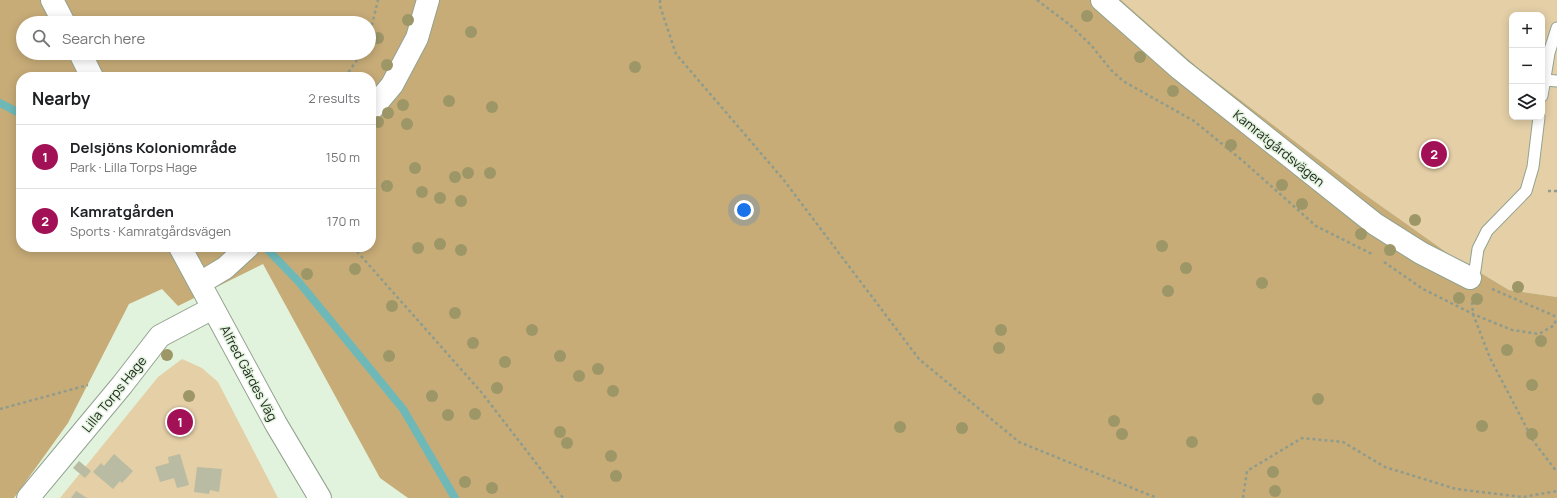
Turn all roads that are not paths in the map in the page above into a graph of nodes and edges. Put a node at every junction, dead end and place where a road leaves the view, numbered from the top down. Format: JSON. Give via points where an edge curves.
{"nodes":[{"id":1,"x":52,"y":0,"type":"edge"},
{"id":2,"x":428,"y":0,"type":"edge"},
{"id":3,"x":1102,"y":0,"type":"edge"},
{"id":4,"x":60,"y":16,"type":"edge"},
{"id":5,"x":1557,"y":28,"type":"edge"},
{"id":6,"x":84,"y":60,"type":"edge"},
{"id":7,"x":90,"y":72,"type":"edge"},
{"id":8,"x":1545,"y":80,"type":"joint"},
{"id":9,"x":1557,"y":81,"type":"edge"},
{"id":10,"x":376,"y":104,"type":"edge"},
{"id":11,"x":1538,"y":120,"type":"edge"},
{"id":12,"x":183,"y":252,"type":"edge"},
{"id":13,"x":243,"y":252,"type":"edge"},
{"id":14,"x":1470,"y":278,"type":"joint"},
{"id":15,"x":200,"y":283,"type":"junction"},
{"id":16,"x":213,"y":308,"type":"junction"},
{"id":17,"x":28,"y":498,"type":"edge"},
{"id":18,"x":320,"y":498,"type":"edge"}],
"edges":[{"from":1,"to":4,"type":"street"},
{"from":2,"to":10,"type":"street","via":[[417,38],[392,85]]},
{"from":3,"to":14,"type":"street","name":"Kamratgårdsvägen","via":[[1180,69],[1375,224],[1421,254]]},
{"from":5,"to":8,"type":"lane","via":[[1549,53]]},
{"from":6,"to":7,"type":"street"},
{"from":8,"to":9,"type":"lane"},
{"from":11,"to":14,"type":"lane","via":[[1533,167],[1526,191],[1488,231],[1478,249],[1475,270]]},
{"from":12,"to":15,"type":"street","name":"Alfred Gärdes Väg"},
{"from":13,"to":15,"type":"street","via":[[225,268]]},
{"from":15,"to":16,"type":"street","name":"Alfred Gärdes Väg"},
{"from":16,"to":17,"type":"street","name":"Lilla Torps Hage","via":[[160,336]]},
{"from":16,"to":18,"type":"street","name":"Alfred Gärdes Väg","via":[[276,424]]}]}
